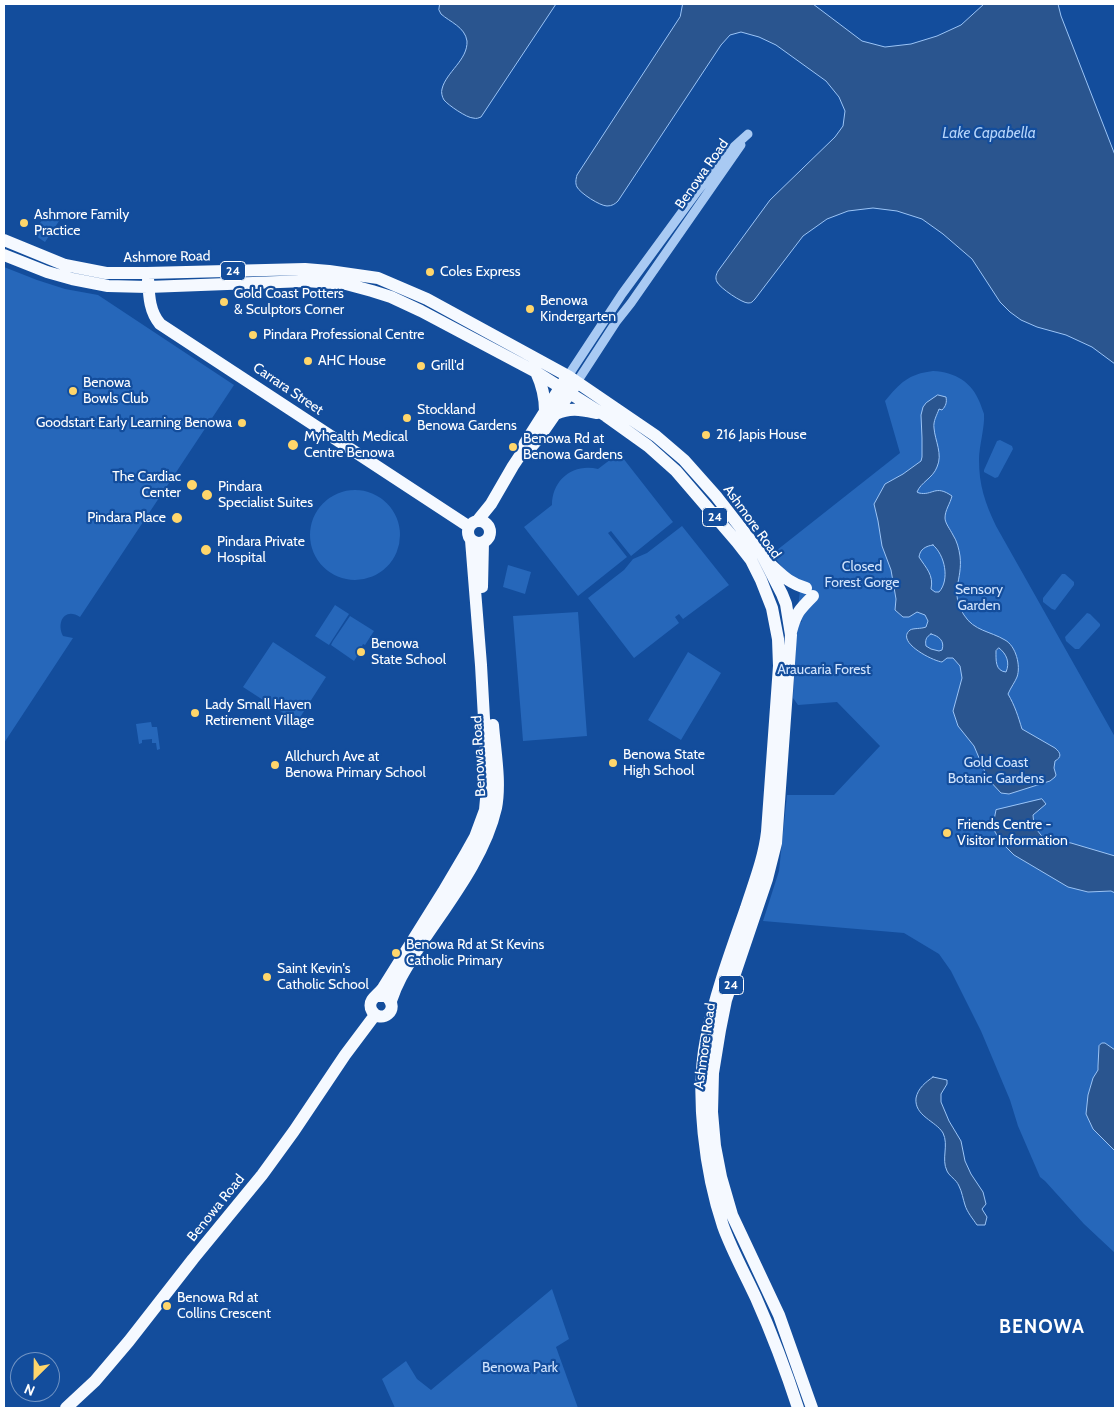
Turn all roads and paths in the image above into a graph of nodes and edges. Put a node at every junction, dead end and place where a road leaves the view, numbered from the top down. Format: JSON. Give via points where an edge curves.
{"nodes":[{"id":1,"x":4,"y":240,"type":"edge"},
{"id":2,"x":4,"y":255,"type":"edge"},
{"id":3,"x":147,"y":273,"type":"junction"},
{"id":4,"x":148,"y":287,"type":"junction"},
{"id":5,"x":536,"y":372,"type":"junction"},
{"id":6,"x":569,"y":384,"type":"junction"},
{"id":7,"x":550,"y":412,"type":"junction"},
{"id":8,"x":606,"y":416,"type":"junction"},
{"id":9,"x":477,"y":523,"type":"junction"},
{"id":10,"x":477,"y":541,"type":"junction"},
{"id":11,"x":762,"y":555,"type":"junction"},
{"id":12,"x":790,"y":635,"type":"junction"},
{"id":13,"x":377,"y":996,"type":"junction"},
{"id":14,"x":391,"y":1001,"type":"junction"},
{"id":15,"x":376,"y":1015,"type":"junction"},
{"id":16,"x":66,"y":1408,"type":"edge"},
{"id":17,"x":798,"y":1408,"type":"edge"},
{"id":18,"x":812,"y":1408,"type":"edge"}],
"edges":[{"from":1,"to":3,"type":"main road","name":"Ashmore Road","number":"24","via":[[70,267],[106,273]]},
{"from":2,"to":4,"type":"main road","name":"Ashmore Road","number":"24","via":[[72,280],[108,286]]},
{"from":3,"to":4,"type":"main road","name":"Carrara Street"},
{"from":3,"to":6,"type":"main road","name":"Ashmore Road","number":"24","via":[[305,269],[378,278],[427,299],[528,353]]},
{"from":4,"to":5,"type":"main road","name":"Ashmore Road","number":"24","via":[[306,281],[346,284],[421,310]]},
{"from":4,"to":9,"type":"main road","name":"Carrara Street","via":[[152,313],[160,324]]},
{"from":5,"to":6,"type":"main road","name":"Ashmore Road","number":"24"},
{"from":5,"to":7,"type":"main road"},
{"from":6,"to":6,"type":"street","name":"Benowa Road","via":[[622,294],[728,152],[748,134],[634,299]]},
{"from":6,"to":7,"type":"main road","name":"Benowa Road"},
{"from":6,"to":8,"type":"main road","name":"Ashmore Road","number":"24"},
{"from":6,"to":11,"type":"main road","name":"Ashmore Road","number":"24","via":[[637,421],[684,460]]},
{"from":7,"to":8,"type":"main road","via":[[573,409]]},
{"from":7,"to":9,"type":"main road","name":"Benowa Road","via":[[525,443],[522,454]]},
{"from":8,"to":17,"type":"main road","name":"Ashmore Road","number":"24","via":[[676,471],[737,542],[761,580],[776,621],[779,666],[765,849],[707,1032],[702,1119],[706,1156],[723,1224],[775,1342]]},
{"from":9,"to":10,"type":"main road","via":[[467,534]]},
{"from":9,"to":10,"type":"main road","via":[[488,525],[490,532],[488,538]]},
{"from":10,"to":13,"type":"main road","name":"Benowa Road","via":[[486,754],[485,810],[475,836],[443,892]]},
{"from":10,"to":14,"type":"main road","name":"Benowa Road","via":[[496,762],[496,808],[476,859],[400,978]]},
{"from":11,"to":12,"type":"main road","name":"Ashmore Road","number":"24","via":[[786,604]]},
{"from":11,"to":12,"type":"main road","via":[[794,585],[809,592],[794,618]]},
{"from":12,"to":18,"type":"main road","name":"Ashmore Road","number":"24","via":[[776,843],[726,1000],[713,1073],[712,1112],[721,1177],[732,1215],[781,1321]]},
{"from":13,"to":14,"type":"main road","via":[[386,996]]},
{"from":13,"to":15,"type":"main road","via":[[370,1007]]},
{"from":14,"to":15,"type":"main road","via":[[389,1014]]},
{"from":15,"to":16,"type":"main road","name":"Benowa Road","via":[[262,1175],[129,1341],[95,1381]]}]}
